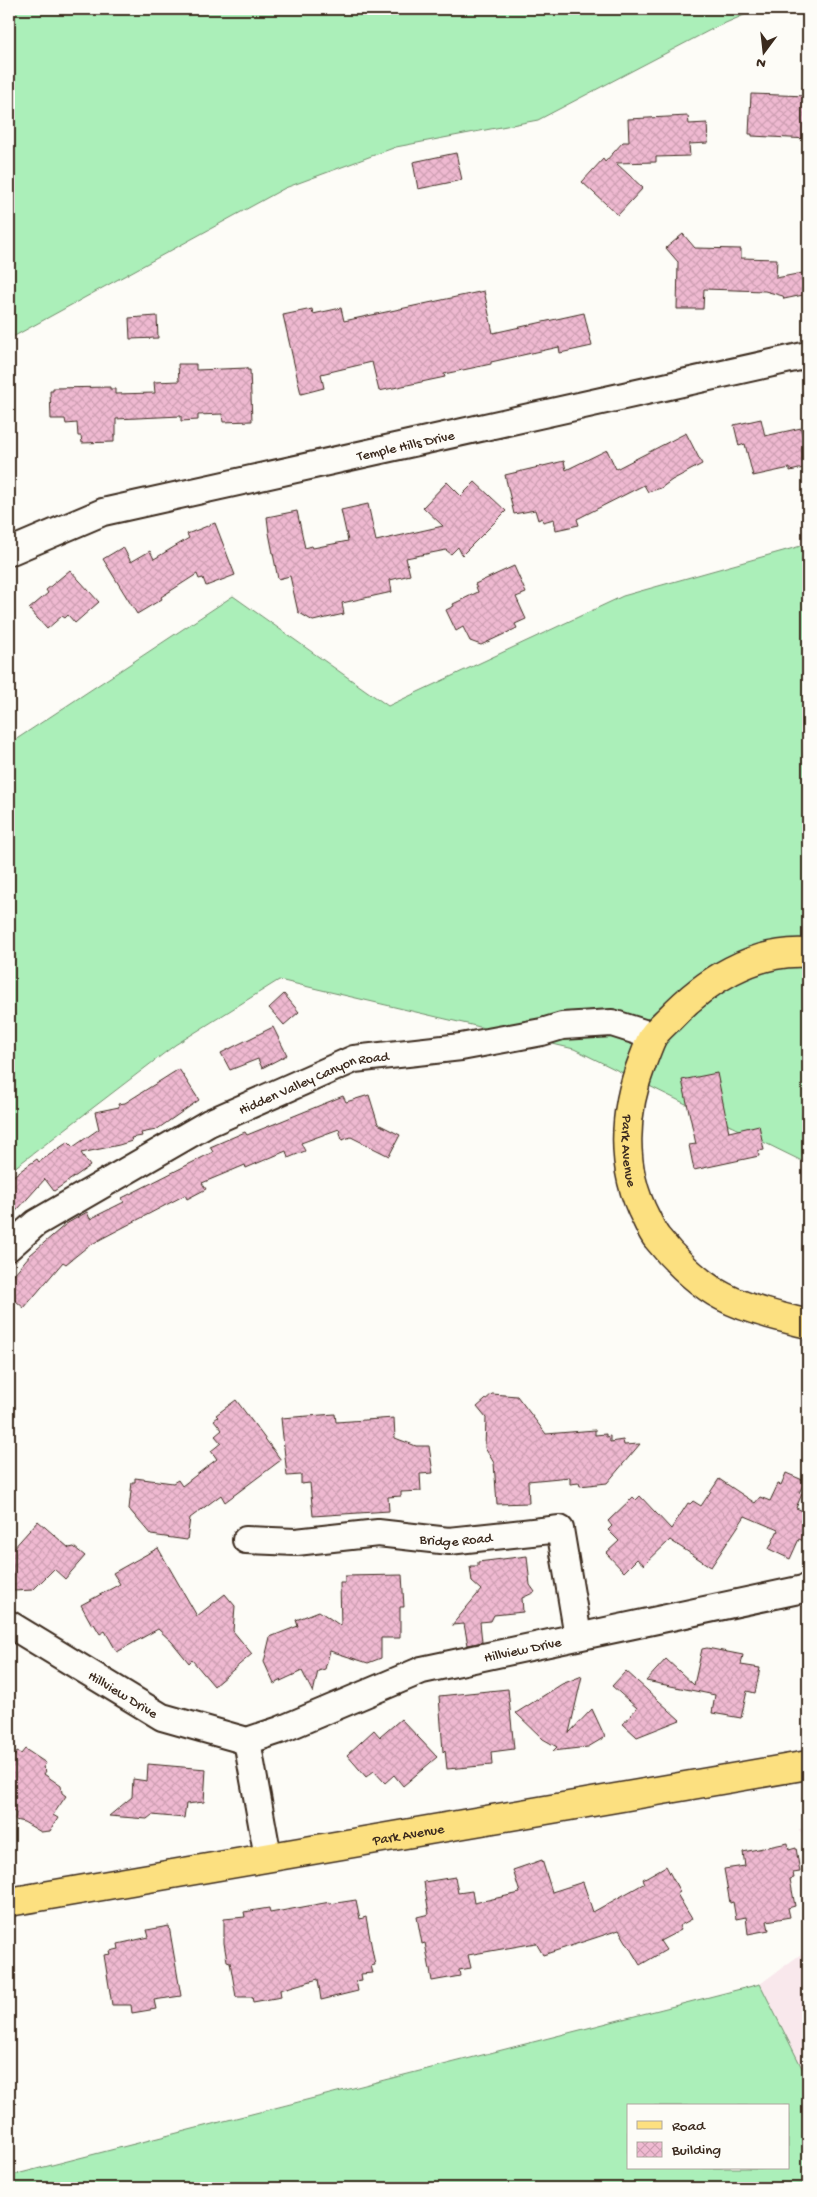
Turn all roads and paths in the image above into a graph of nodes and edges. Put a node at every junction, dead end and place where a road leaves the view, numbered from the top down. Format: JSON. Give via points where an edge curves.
{"nodes":[{"id":1,"x":808,"y":356,"type":"edge"},
{"id":2,"x":9,"y":552,"type":"edge"},
{"id":3,"x":808,"y":953,"type":"edge"},
{"id":4,"x":653,"y":1036,"type":"junction"},
{"id":5,"x":9,"y":1247,"type":"edge"},
{"id":6,"x":808,"y":1324,"type":"edge"},
{"id":7,"x":246,"y":1540,"type":"dead end"},
{"id":8,"x":808,"y":1588,"type":"edge"},
{"id":9,"x":9,"y":1624,"type":"edge"},
{"id":10,"x":578,"y":1636,"type":"junction"},
{"id":11,"x":247,"y":1741,"type":"junction"},
{"id":12,"x":808,"y":1765,"type":"edge"},
{"id":13,"x":268,"y":1857,"type":"junction"},
{"id":14,"x":9,"y":1902,"type":"edge"}],
"edges":[{"from":1,"to":2,"type":"street","name":"Temple Hills Drive","via":[[103,512]]},
{"from":3,"to":4,"type":"main road","name":"Park Avenue","via":[[762,958],[727,973],[685,1002]]},
{"from":4,"to":5,"type":"street","name":"Hidden Valley Canyon Road","via":[[612,1023],[562,1026],[461,1047],[354,1059],[209,1123],[36,1223]]},
{"from":4,"to":6,"type":"main road","name":"Park Avenue","via":[[633,1085],[627,1127],[628,1167],[637,1201],[656,1237],[682,1265],[715,1292],[751,1308]]},
{"from":7,"to":10,"type":"street","name":"Bridge Road","via":[[296,1542],[378,1533],[449,1541],[560,1529]]},
{"from":8,"to":10,"type":"street","name":"Hillview Drive"},
{"from":9,"to":11,"type":"street","name":"Hillview Drive","via":[[162,1717]]},
{"from":10,"to":11,"type":"street","name":"Hillview Drive","via":[[422,1670]]},
{"from":11,"to":13,"type":"street"},
{"from":12,"to":13,"type":"main road","name":"Park Avenue"},
{"from":13,"to":14,"type":"main road","name":"Park Avenue"}]}
